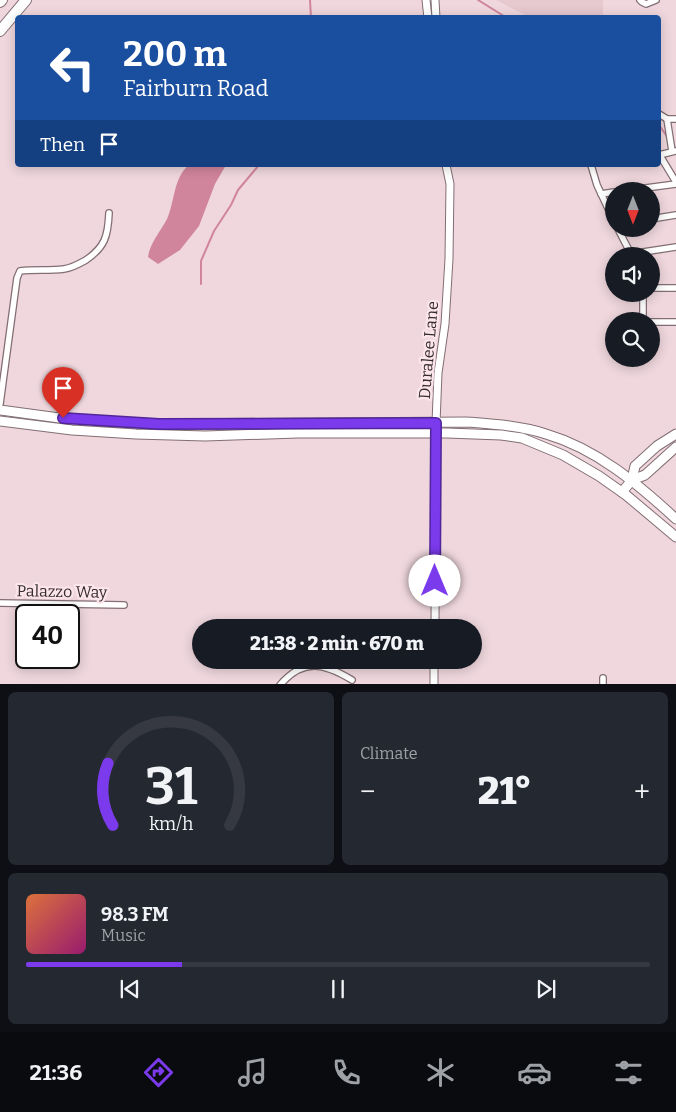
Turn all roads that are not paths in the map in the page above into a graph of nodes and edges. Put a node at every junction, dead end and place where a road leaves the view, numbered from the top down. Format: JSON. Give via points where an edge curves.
{"nodes":[{"id":1,"x":26,"y":0,"type":"edge"},
{"id":2,"x":426,"y":0,"type":"edge"},
{"id":3,"x":435,"y":0,"type":"edge"},
{"id":4,"x":640,"y":0,"type":"edge"},
{"id":5,"x":655,"y":0,"type":"edge"},
{"id":6,"x":428,"y":15,"type":"edge"},
{"id":7,"x":436,"y":15,"type":"edge"},
{"id":8,"x":0,"y":31,"type":"edge"},
{"id":9,"x":661,"y":115,"type":"edge"},
{"id":10,"x":676,"y":118,"type":"edge"},
{"id":11,"x":667,"y":119,"type":"junction"},
{"id":12,"x":674,"y":151,"type":"edge"},
{"id":13,"x":661,"y":154,"type":"edge"},
{"id":14,"x":661,"y":157,"type":"edge"},
{"id":15,"x":446,"y":167,"type":"edge"},
{"id":16,"x":593,"y":167,"type":"edge"},
{"id":17,"x":676,"y":183,"type":"edge"},
{"id":18,"x":660,"y":185,"type":"edge"},
{"id":19,"x":605,"y":193,"type":"edge"},
{"id":20,"x":601,"y":194,"type":"junction"},
{"id":21,"x":605,"y":202,"type":"edge"},
{"id":22,"x":109,"y":213,"type":"dead end"},
{"id":23,"x":676,"y":215,"type":"edge"},
{"id":24,"x":660,"y":217,"type":"edge"},
{"id":25,"x":676,"y":247,"type":"edge"},
{"id":26,"x":660,"y":250,"type":"edge"},
{"id":27,"x":660,"y":288,"type":"edge"},
{"id":28,"x":676,"y":288,"type":"edge"},
{"id":29,"x":660,"y":322,"type":"edge"},
{"id":30,"x":676,"y":322,"type":"edge"},
{"id":31,"x":0,"y":404,"type":"edge"},
{"id":32,"x":0,"y":410,"type":"edge"},
{"id":33,"x":0,"y":421,"type":"edge"},
{"id":34,"x":436,"y":423,"type":"junction"},
{"id":35,"x":436,"y":433,"type":"junction"},
{"id":36,"x":676,"y":434,"type":"edge"},
{"id":37,"x":676,"y":447,"type":"edge"},
{"id":38,"x":632,"y":480,"type":"junction"},
{"id":39,"x":622,"y":492,"type":"junction"},
{"id":40,"x":676,"y":519,"type":"edge"},
{"id":41,"x":676,"y":537,"type":"edge"},
{"id":42,"x":0,"y":604,"type":"edge"},
{"id":43,"x":124,"y":606,"type":"dead end"},
{"id":44,"x":435,"y":619,"type":"edge"},
{"id":45,"x":434,"y":669,"type":"edge"},
{"id":46,"x":352,"y":680,"type":"dead end"},
{"id":47,"x":280,"y":684,"type":"edge"},
{"id":48,"x":434,"y":684,"type":"edge"}],
"edges":[{"from":1,"to":8,"type":"highway"},
{"from":2,"to":6,"type":"street"},
{"from":3,"to":7,"type":"street"},
{"from":4,"to":5,"type":"street","via":[[646,4]]},
{"from":9,"to":11,"type":"street"},
{"from":10,"to":11,"type":"street"},
{"from":11,"to":12,"type":"street"},
{"from":12,"to":13,"type":"street"},
{"from":14,"to":17,"type":"street"},
{"from":15,"to":34,"type":"street","name":"Duralee Lane","via":[[450,184],[448,289]]},
{"from":16,"to":20,"type":"street"},
{"from":17,"to":18,"type":"street"},
{"from":19,"to":20,"type":"street"},
{"from":20,"to":21,"type":"street"},
{"from":22,"to":31,"type":"street","via":[[104,243],[96,253],[66,269],[20,271]]},
{"from":23,"to":24,"type":"street"},
{"from":25,"to":26,"type":"street"},
{"from":27,"to":28,"type":"street"},
{"from":29,"to":30,"type":"street"},
{"from":32,"to":34,"type":"main road","via":[[74,420],[159,424]]},
{"from":33,"to":35,"type":"main road","via":[[72,430],[204,436]]},
{"from":34,"to":35,"type":"street","name":"Duralee Lane"},
{"from":34,"to":38,"type":"main road","via":[[488,424],[546,434],[599,458]]},
{"from":35,"to":39,"type":"main road","via":[[501,435],[538,443],[578,463]]},
{"from":35,"to":44,"type":"street","name":"Duralee Lane"},
{"from":36,"to":38,"type":"main road","via":[[635,466]]},
{"from":37,"to":38,"type":"main road","via":[[644,475]]},
{"from":38,"to":39,"type":"main road"},
{"from":38,"to":40,"type":"main road"},
{"from":39,"to":41,"type":"main road"},
{"from":42,"to":43,"type":"street","name":"Palazzo Way"},
{"from":45,"to":48,"type":"street"},
{"from":46,"to":47,"type":"street","via":[[326,666],[308,665],[289,673]]}]}
